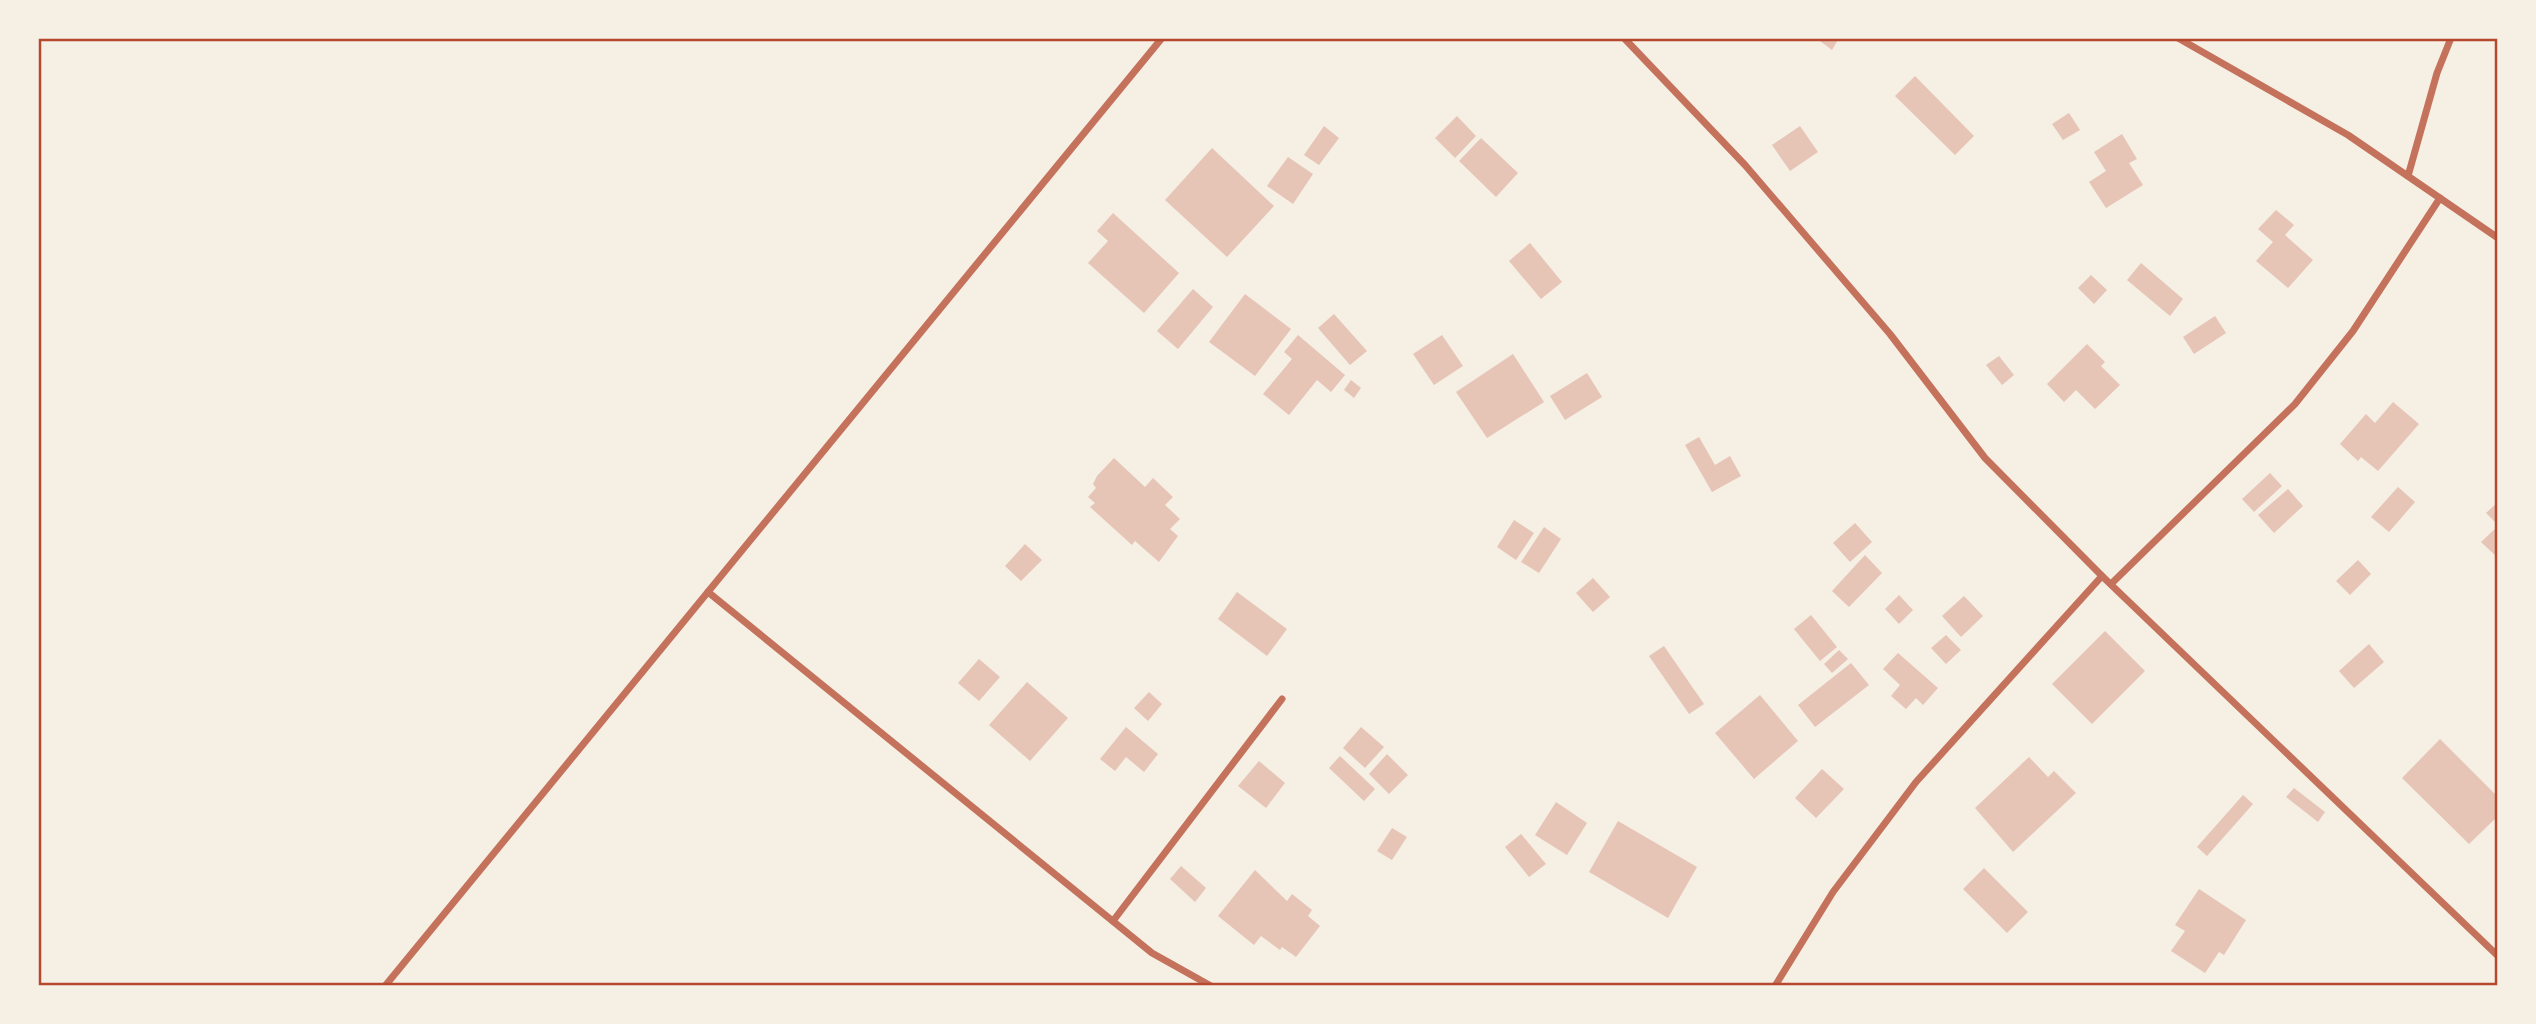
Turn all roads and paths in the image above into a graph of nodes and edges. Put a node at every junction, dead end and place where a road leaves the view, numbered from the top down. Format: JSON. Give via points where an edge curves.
{"nodes":[{"id":1,"x":1162,"y":38,"type":"edge"},
{"id":2,"x":1624,"y":38,"type":"edge"},
{"id":3,"x":2178,"y":38,"type":"edge"},
{"id":4,"x":2451,"y":38,"type":"edge"},
{"id":5,"x":2408,"y":176,"type":"junction"},
{"id":6,"x":2440,"y":198,"type":"junction"},
{"id":7,"x":2497,"y":238,"type":"edge"},
{"id":8,"x":2102,"y":576,"type":"junction"},
{"id":9,"x":2111,"y":584,"type":"junction"},
{"id":10,"x":708,"y":592,"type":"junction"},
{"id":11,"x":1282,"y":699,"type":"dead end"},
{"id":12,"x":1113,"y":921,"type":"junction"},
{"id":13,"x":2497,"y":956,"type":"edge"},
{"id":14,"x":385,"y":985,"type":"edge"},
{"id":15,"x":1211,"y":985,"type":"edge"},
{"id":16,"x":1775,"y":985,"type":"edge"}],
"edges":[{"from":1,"to":10,"type":"street"},
{"from":2,"to":8,"type":"street","via":[[1754,176],[1890,334],[1985,458]]},
{"from":3,"to":5,"type":"street","via":[[2348,135]]},
{"from":4,"to":5,"type":"street"},
{"from":5,"to":6,"type":"street"},
{"from":6,"to":7,"type":"street"},
{"from":6,"to":9,"type":"street","via":[[2353,331],[2295,404]]},
{"from":8,"to":9,"type":"street"},
{"from":8,"to":16,"type":"street","via":[[1916,782],[1833,892]]},
{"from":9,"to":13,"type":"street"},
{"from":10,"to":12,"type":"street"},
{"from":10,"to":14,"type":"street"},
{"from":11,"to":12,"type":"street"},
{"from":12,"to":15,"type":"street","via":[[1152,953]]}]}
